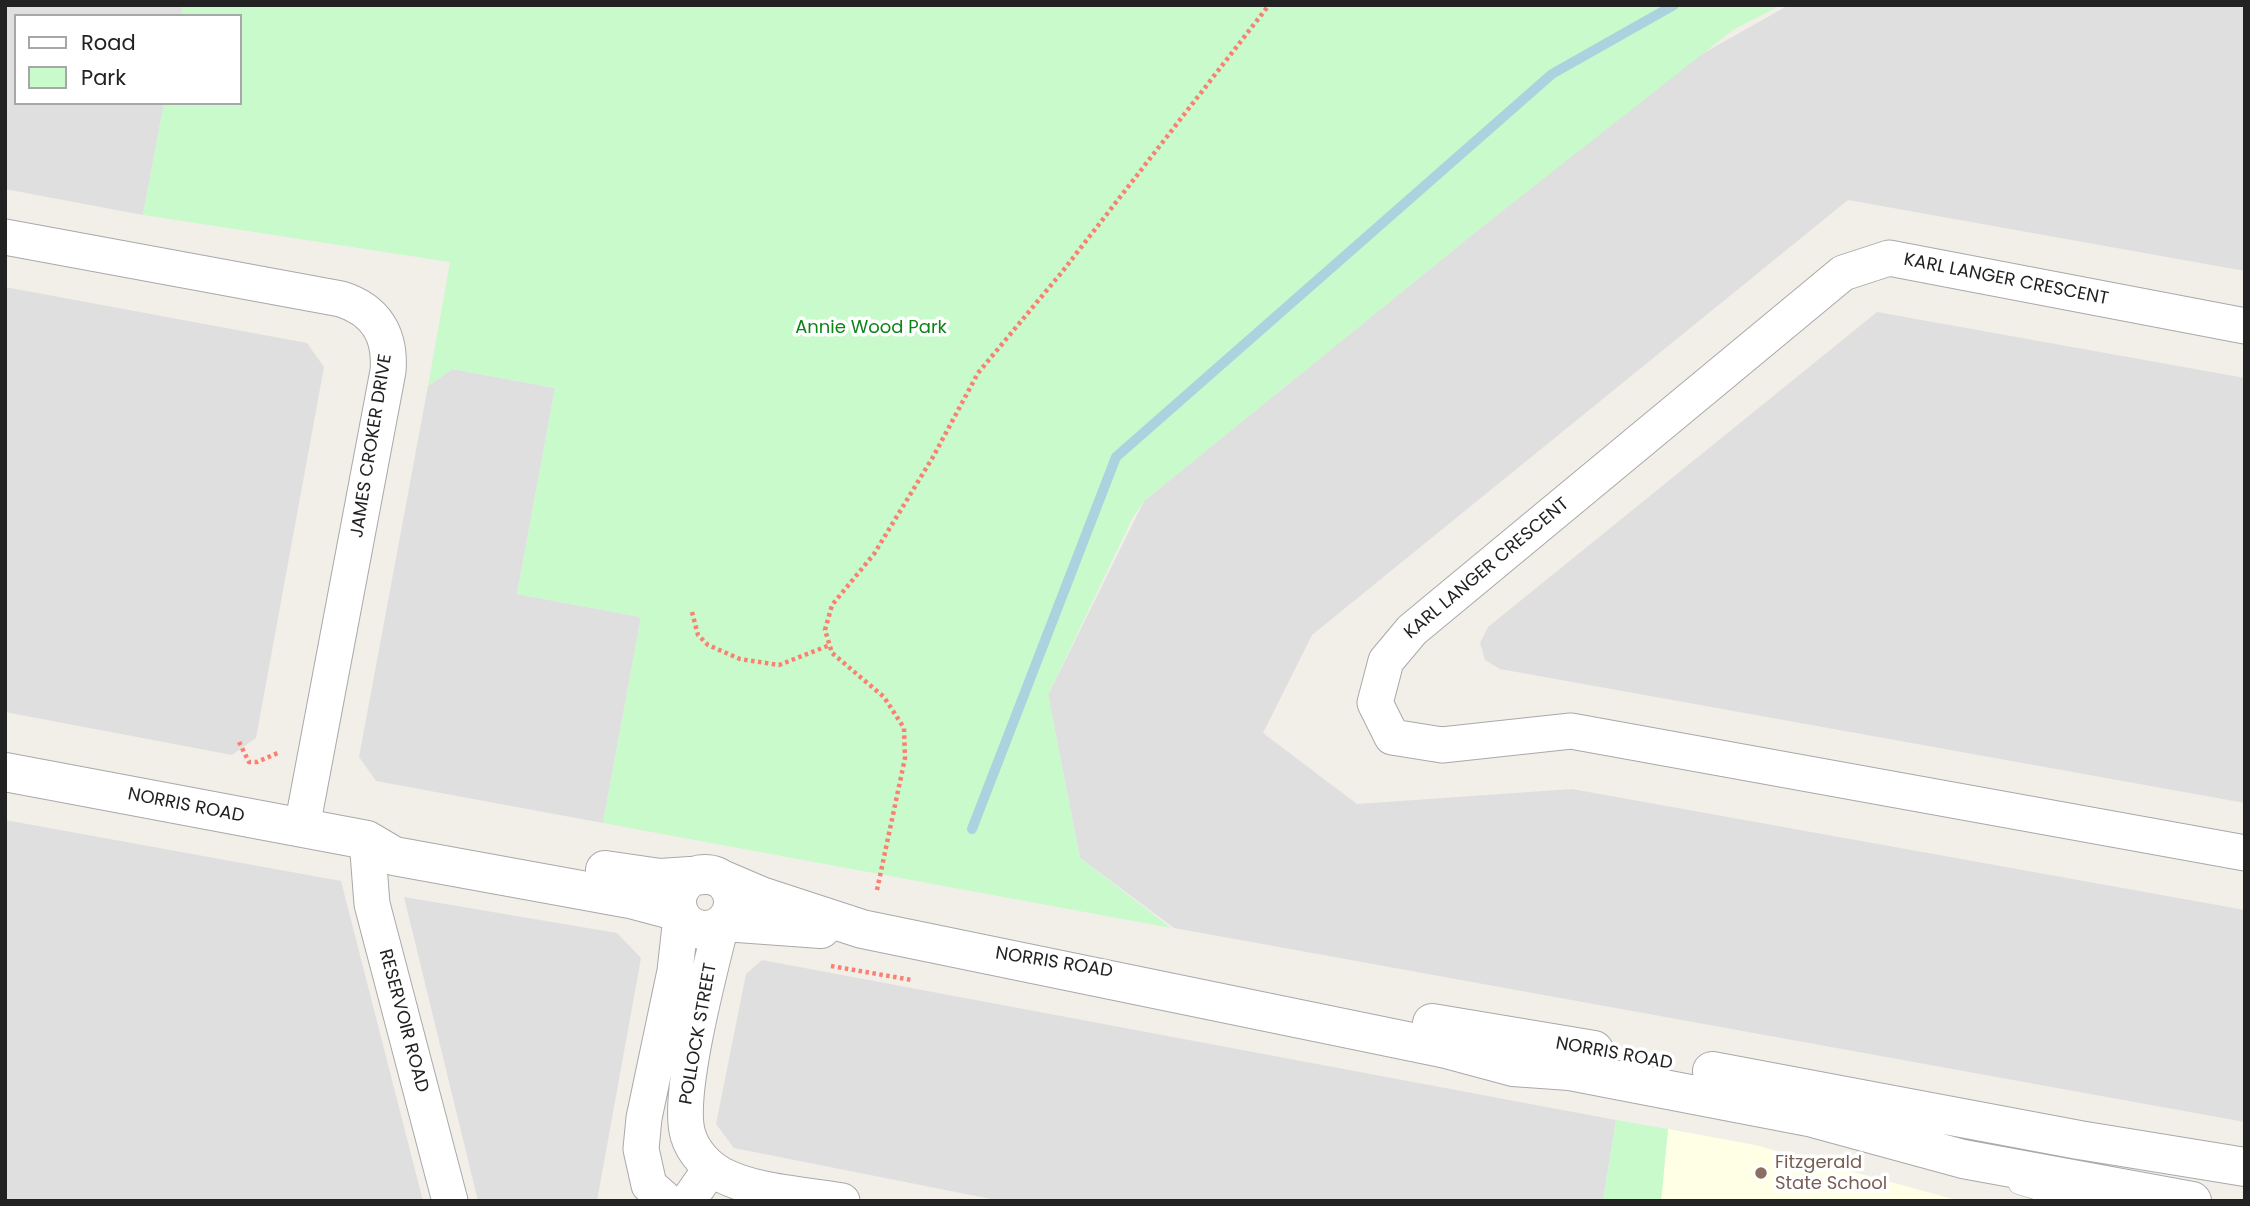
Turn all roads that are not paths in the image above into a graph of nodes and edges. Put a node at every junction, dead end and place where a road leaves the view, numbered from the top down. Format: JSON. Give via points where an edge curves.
{"nodes":[{"id":1,"x":5,"y":237,"type":"edge"},
{"id":2,"x":2245,"y":326,"type":"edge"},
{"id":3,"x":5,"y":772,"type":"edge"},
{"id":4,"x":302,"y":827,"type":"junction"},
{"id":5,"x":367,"y":840,"type":"junction"},
{"id":6,"x":2245,"y":853,"type":"edge"},
{"id":7,"x":710,"y":875,"type":"junction"},
{"id":8,"x":680,"y":914,"type":"junction"},
{"id":9,"x":722,"y":924,"type":"junction"},
{"id":10,"x":862,"y":929,"type":"junction"},
{"id":11,"x":981,"y":951,"type":"junction"},
{"id":12,"x":685,"y":1008,"type":"junction"},
{"id":13,"x":2036,"y":1132,"type":"junction"},
{"id":14,"x":2245,"y":1167,"type":"edge"},
{"id":15,"x":711,"y":1168,"type":"junction"},
{"id":16,"x":2027,"y":1187,"type":"edge"},
{"id":17,"x":789,"y":1196,"type":"edge"},
{"id":18,"x":450,"y":1201,"type":"edge"},
{"id":19,"x":667,"y":1201,"type":"edge"},
{"id":20,"x":688,"y":1201,"type":"edge"},
{"id":21,"x":842,"y":1201,"type":"edge"},
{"id":22,"x":2071,"y":1201,"type":"edge"},
{"id":23,"x":2192,"y":1201,"type":"edge"}],
"edges":[{"from":1,"to":4,"type":"street","name":"JAMES CROKER DRIVE","via":[[341,299],[362,307],[384,332],[389,358],[386,386]]},
{"from":2,"to":6,"type":"street","name":"KARL LANGER CRESCENT","via":[[1889,258],[1843,274],[1412,630],[1387,661],[1375,703],[1392,737],[1442,745],[1571,731]]},
{"from":3,"to":4,"type":"street","name":"NORRIS ROAD"},
{"from":4,"to":5,"type":"street","name":"NORRIS ROAD"},
{"from":5,"to":7,"type":"street","name":"NORRIS ROAD","via":[[396,832],[643,877]]},
{"from":5,"to":8,"type":"street","name":"NORRIS ROAD","via":[[394,856],[630,899]]},
{"from":5,"to":18,"type":"street","name":"RESERVOIR ROAD","via":[[372,904]]},
{"from":7,"to":8,"type":"street","via":[[688,880],[680,889]]},
{"from":7,"to":9,"type":"street","via":[[726,884],[732,899]]},
{"from":7,"to":10,"type":"street","name":"NORRIS ROAD","via":[[761,897]]},
{"from":8,"to":9,"type":"street","name":"NORRIS ROAD","via":[[697,929]]},
{"from":8,"to":12,"type":"street","name":"POLLOCK STREET"},
{"from":9,"to":10,"type":"street","name":"NORRIS ROAD"},
{"from":9,"to":12,"type":"street","name":"POLLOCK STREET"},
{"from":10,"to":11,"type":"street","name":"NORRIS ROAD"},
{"from":11,"to":13,"type":"street","name":"NORRIS ROAD","via":[[1514,1036]]},
{"from":11,"to":16,"type":"street","name":"NORRIS ROAD","via":[[1446,1049],[1505,1066],[1570,1071],[1808,1117],[1963,1159]]},
{"from":12,"to":15,"type":"street","name":"POLLOCK STREET","via":[[685,1123],[692,1145]]},
{"from":12,"to":19,"type":"street","name":"POLLOCK STREET","via":[[644,1118],[641,1149],[649,1185]]},
{"from":13,"to":14,"type":"street","name":"NORRIS ROAD"},
{"from":13,"to":16,"type":"street"},
{"from":15,"to":17,"type":"street","name":"POLLOCK STREET","via":[[739,1182]]},
{"from":15,"to":20,"type":"street"},
{"from":16,"to":22,"type":"lane"},
{"from":16,"to":23,"type":"street","name":"NORRIS ROAD"},
{"from":17,"to":21,"type":"street","name":"POLLOCK STREET"}]}
